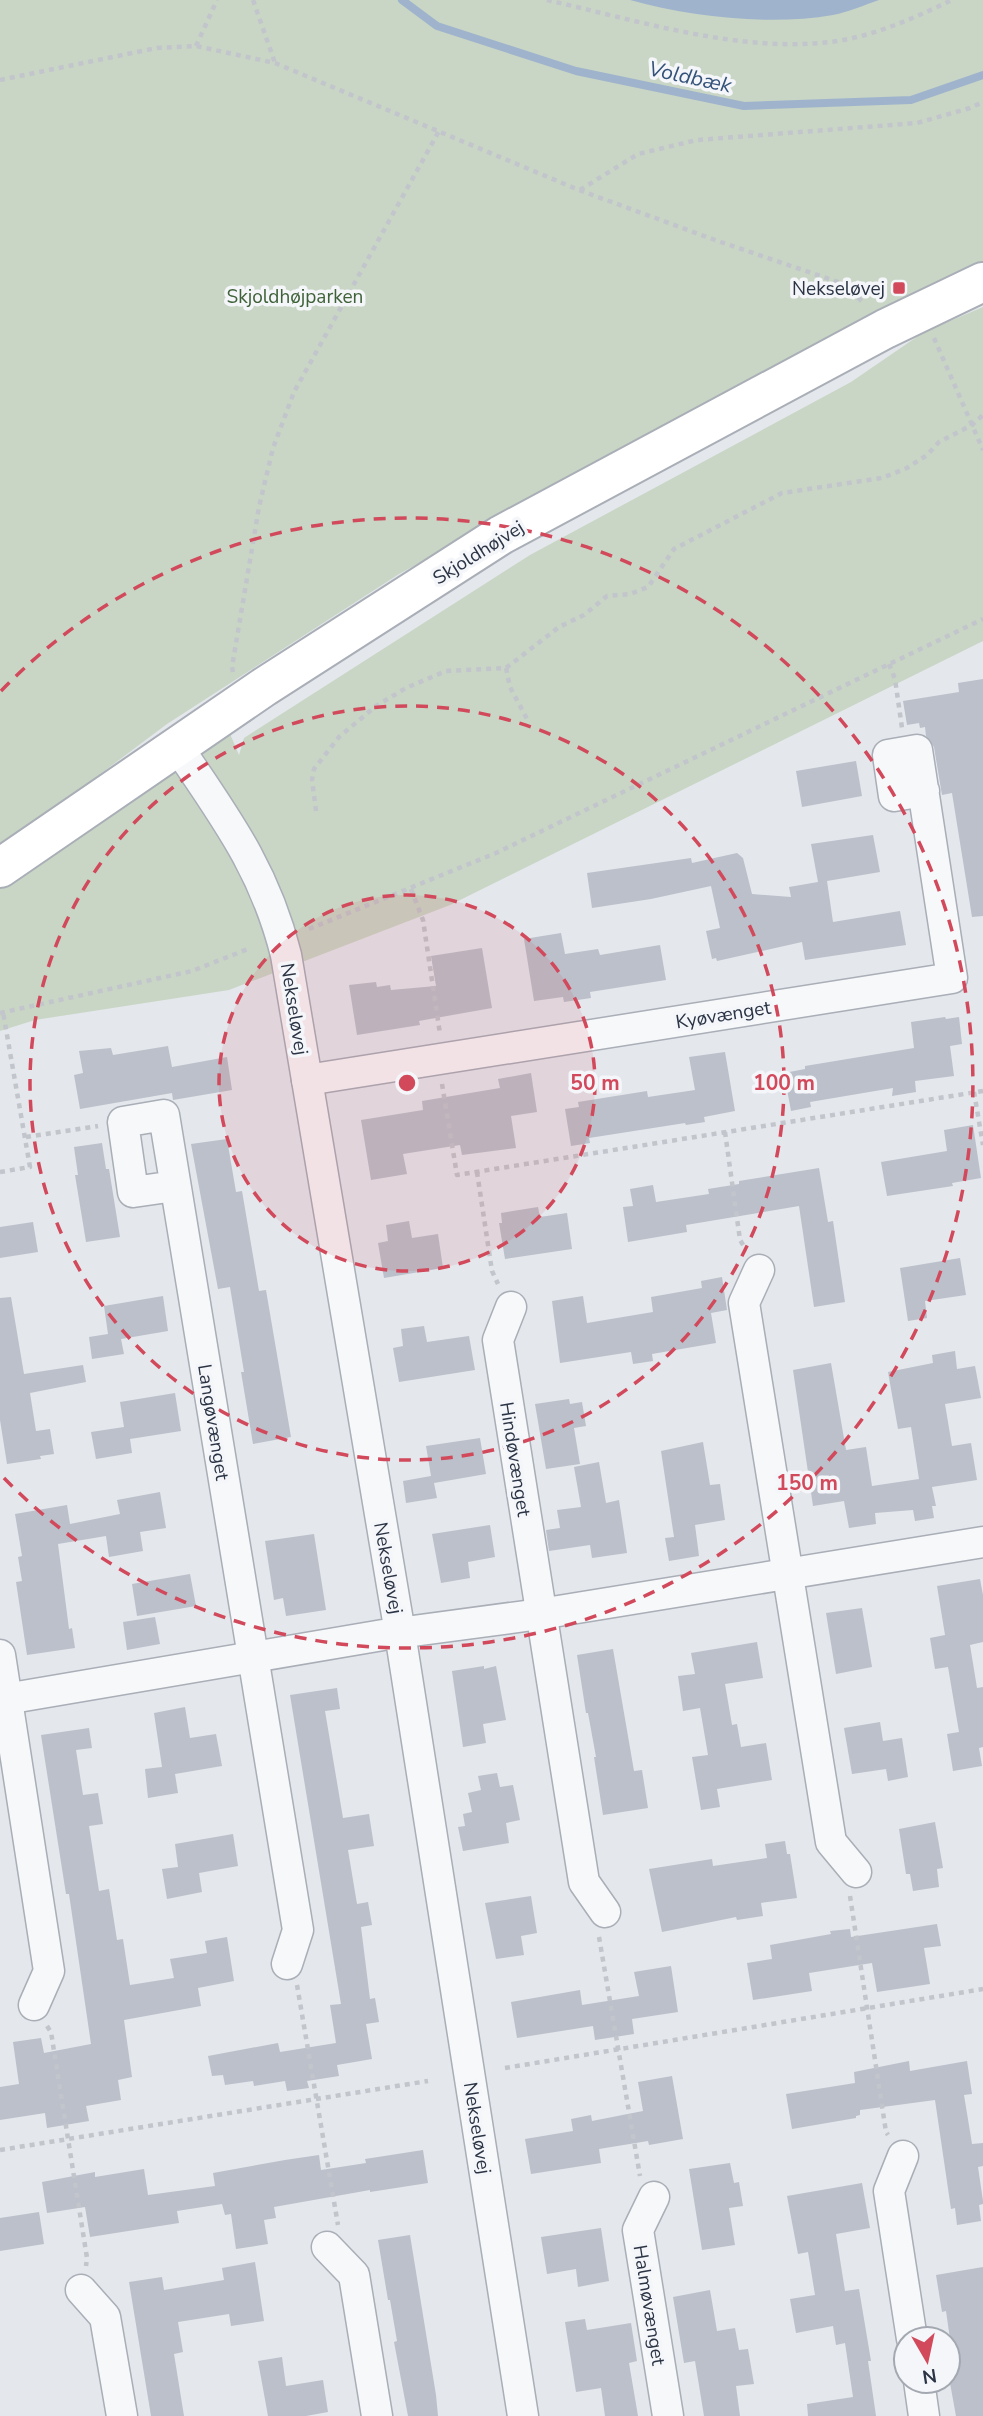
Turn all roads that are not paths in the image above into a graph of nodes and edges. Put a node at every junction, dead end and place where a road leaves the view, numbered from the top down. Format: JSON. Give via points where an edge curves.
{"nodes":[{"id":1,"x":983,"y":282,"type":"edge"},
{"id":2,"x":177,"y":746,"type":"junction"},
{"id":3,"x":924,"y":791,"type":"dead end"},
{"id":4,"x":0,"y":868,"type":"edge"},
{"id":5,"x":307,"y":1080,"type":"junction"},
{"id":6,"x":175,"y":1186,"type":"junction"},
{"id":7,"x":759,"y":1270,"type":"road end"},
{"id":8,"x":511,"y":1307,"type":"road end"},
{"id":9,"x":983,"y":1542,"type":"edge"},
{"id":10,"x":787,"y":1574,"type":"junction"},
{"id":11,"x":540,"y":1614,"type":"junction"},
{"id":12,"x":400,"y":1633,"type":"junction"},
{"id":13,"x":0,"y":1656,"type":"edge"},
{"id":14,"x":253,"y":1657,"type":"junction"},
{"id":15,"x":4,"y":1699,"type":"edge"},
{"id":16,"x":856,"y":1872,"type":"road end"},
{"id":17,"x":605,"y":1912,"type":"road end"},
{"id":18,"x":287,"y":1964,"type":"road end"},
{"id":19,"x":34,"y":2005,"type":"road end"},
{"id":20,"x":903,"y":2156,"type":"road end"},
{"id":21,"x":654,"y":2196,"type":"road end"},
{"id":22,"x":327,"y":2247,"type":"road end"},
{"id":23,"x":82,"y":2290,"type":"road end"},
{"id":24,"x":910,"y":2325,"type":"edge"},
{"id":25,"x":921,"y":2395,"type":"edge"},
{"id":26,"x":122,"y":2416,"type":"edge"},
{"id":27,"x":377,"y":2416,"type":"edge"},
{"id":28,"x":523,"y":2416,"type":"edge"},
{"id":29,"x":668,"y":2416,"type":"edge"},
{"id":30,"x":924,"y":2416,"type":"edge"}],
"edges":[{"from":1,"to":2,"type":"street","name":"Skjoldhøjvej","via":[[885,329],[501,535]]},
{"from":2,"to":4,"type":"street","name":"Skjoldhøjvej"},
{"from":2,"to":5,"type":"street","name":"Nekseløvej","via":[[244,845],[276,916]]},
{"from":3,"to":5,"type":"street","name":"Kyøvænget","via":[[952,978]]},
{"from":5,"to":12,"type":"street","name":"Nekseløvej"},
{"from":6,"to":6,"type":"street","name":"Langøvænget","via":[[164,1115],[123,1122],[133,1192]]},
{"from":6,"to":14,"type":"street","name":"Langøvænget"},
{"from":7,"to":10,"type":"street","via":[[744,1303]]},
{"from":8,"to":11,"type":"street","name":"Hindøvænget","via":[[498,1340]]},
{"from":9,"to":10,"type":"street"},
{"from":10,"to":11,"type":"street"},
{"from":10,"to":16,"type":"street","via":[[831,1842]]},
{"from":11,"to":12,"type":"street"},
{"from":11,"to":17,"type":"street","name":"Hindøvænget","via":[[584,1882]]},
{"from":12,"to":14,"type":"street"},
{"from":12,"to":28,"type":"street","name":"Nekseløvej"},
{"from":13,"to":15,"type":"street"},
{"from":14,"to":15,"type":"street"},
{"from":14,"to":18,"type":"street","name":"Langøvænget","via":[[298,1930]]},
{"from":15,"to":19,"type":"street","via":[[49,1971]]},
{"from":20,"to":24,"type":"street","via":[[889,2191]]},
{"from":21,"to":29,"type":"street","name":"Halmøvænget","via":[[638,2230]]},
{"from":22,"to":27,"type":"street","via":[[354,2275]]},
{"from":23,"to":26,"type":"street","via":[[105,2317]]},
{"from":25,"to":30,"type":"street"}]}
